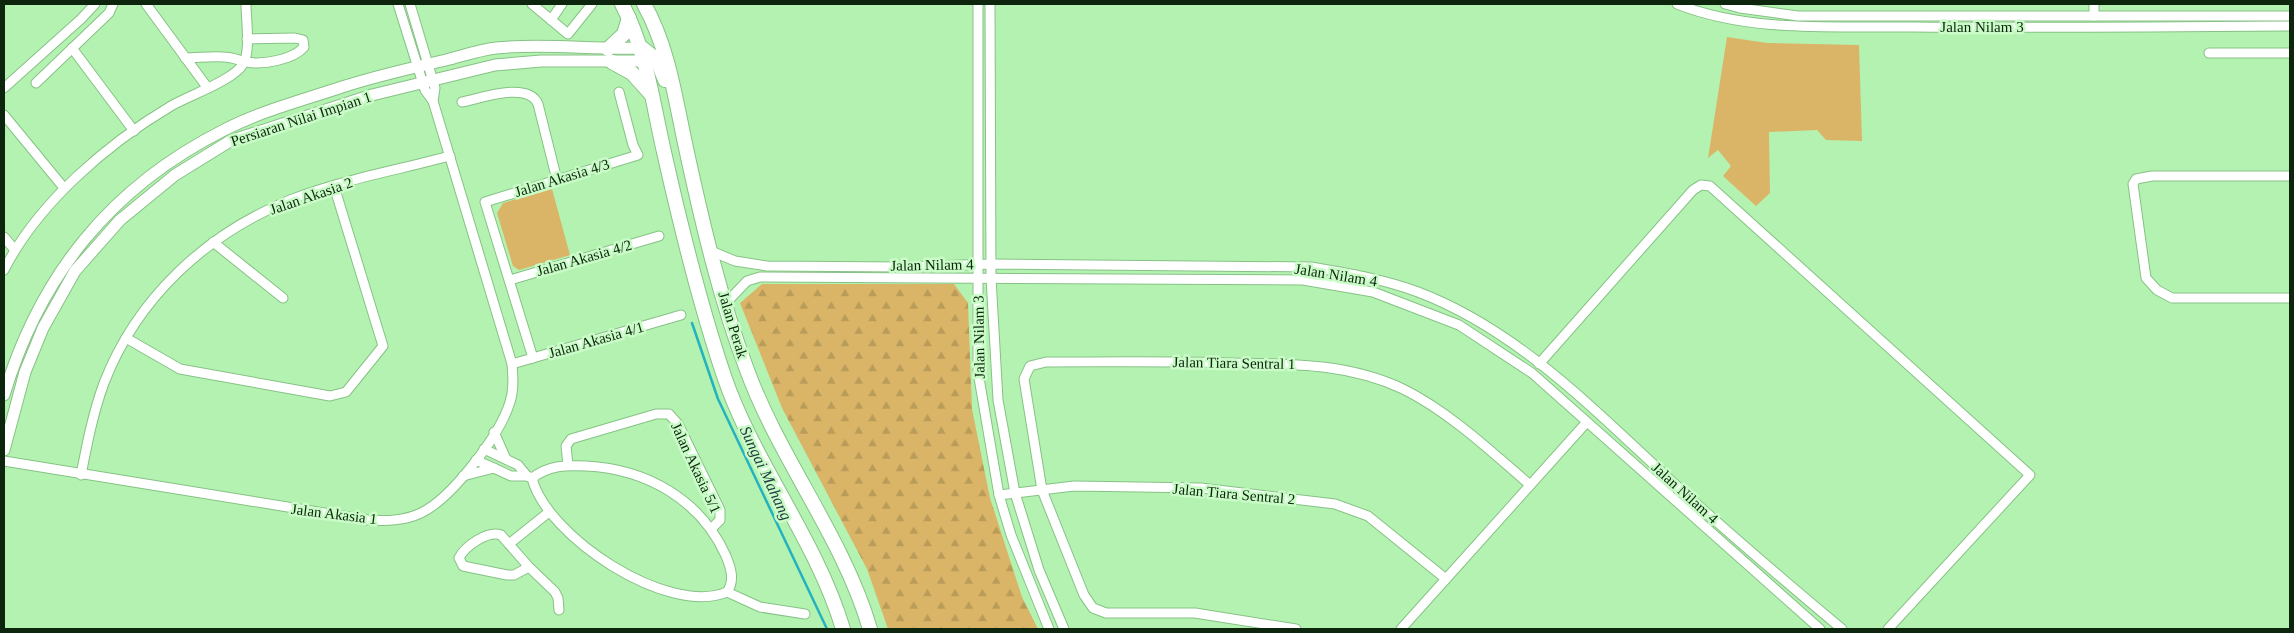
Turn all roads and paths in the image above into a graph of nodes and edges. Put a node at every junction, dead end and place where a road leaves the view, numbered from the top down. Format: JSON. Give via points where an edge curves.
{"nodes":[{"id":1,"x":94,"y":4,"type":"edge"},
{"id":2,"x":113,"y":4,"type":"edge"},
{"id":3,"x":146,"y":4,"type":"edge"},
{"id":4,"x":246,"y":4,"type":"edge"},
{"id":5,"x":532,"y":4,"type":"edge"},
{"id":6,"x":562,"y":4,"type":"edge"},
{"id":7,"x":592,"y":4,"type":"edge"},
{"id":8,"x":622,"y":4,"type":"edge"},
{"id":9,"x":643,"y":4,"type":"edge"},
{"id":10,"x":978,"y":4,"type":"edge"},
{"id":11,"x":990,"y":4,"type":"edge"},
{"id":12,"x":1677,"y":4,"type":"edge"},
{"id":13,"x":1725,"y":4,"type":"edge"},
{"id":14,"x":2094,"y":4,"type":"edge"},
{"id":15,"x":413,"y":5,"type":"edge"},
{"id":16,"x":400,"y":8,"type":"edge"},
{"id":17,"x":2094,"y":16,"type":"junction"},
{"id":18,"x":2290,"y":16,"type":"edge"},
{"id":19,"x":629,"y":18,"type":"junction"},
{"id":20,"x":552,"y":20,"type":"junction"},
{"id":21,"x":2290,"y":26,"type":"edge"},
{"id":22,"x":247,"y":39,"type":"junction"},
{"id":23,"x":72,"y":48,"type":"junction"},
{"id":24,"x":2209,"y":53,"type":"dead end"},
{"id":25,"x":2290,"y":53,"type":"edge"},
{"id":26,"x":646,"y":54,"type":"junction"},
{"id":27,"x":610,"y":55,"type":"junction"},
{"id":28,"x":185,"y":58,"type":"junction"},
{"id":29,"x":245,"y":62,"type":"junction"},
{"id":30,"x":423,"y":65,"type":"junction"},
{"id":31,"x":428,"y":80,"type":"junction"},
{"id":32,"x":36,"y":83,"type":"dead end"},
{"id":33,"x":4,"y":88,"type":"edge"},
{"id":34,"x":207,"y":88,"type":"junction"},
{"id":35,"x":620,"y":92,"type":"dead end"},
{"id":36,"x":650,"y":93,"type":"junction"},
{"id":37,"x":462,"y":102,"type":"dead end"},
{"id":38,"x":4,"y":115,"type":"edge"},
{"id":39,"x":134,"y":131,"type":"junction"},
{"id":40,"x":686,"y":148,"type":"junction"},
{"id":41,"x":450,"y":156,"type":"junction"},
{"id":42,"x":2290,"y":176,"type":"edge"},
{"id":43,"x":556,"y":180,"type":"junction"},
{"id":44,"x":334,"y":186,"type":"junction"},
{"id":45,"x":64,"y":188,"type":"junction"},
{"id":46,"x":659,"y":236,"type":"dead end"},
{"id":47,"x":4,"y":238,"type":"edge"},
{"id":48,"x":213,"y":242,"type":"junction"},
{"id":49,"x":14,"y":249,"type":"junction"},
{"id":50,"x":711,"y":251,"type":"junction"},
{"id":51,"x":978,"y":264,"type":"junction"},
{"id":52,"x":992,"y":264,"type":"junction"},
{"id":53,"x":4,"y":270,"type":"edge"},
{"id":54,"x":978,"y":278,"type":"junction"},
{"id":55,"x":991,"y":278,"type":"junction"},
{"id":56,"x":510,"y":280,"type":"junction"},
{"id":57,"x":283,"y":298,"type":"dead end"},
{"id":58,"x":2290,"y":298,"type":"edge"},
{"id":59,"x":726,"y":303,"type":"junction"},
{"id":60,"x":681,"y":315,"type":"dead end"},
{"id":61,"x":126,"y":338,"type":"junction"},
{"id":62,"x":533,"y":358,"type":"junction"},
{"id":63,"x":512,"y":364,"type":"junction"},
{"id":64,"x":1539,"y":364,"type":"junction"},
{"id":65,"x":4,"y":395,"type":"edge"},
{"id":66,"x":1586,"y":423,"type":"junction"},
{"id":67,"x":494,"y":432,"type":"junction"},
{"id":68,"x":484,"y":449,"type":"junction"},
{"id":69,"x":4,"y":450,"type":"edge"},
{"id":70,"x":506,"y":459,"type":"junction"},
{"id":71,"x":476,"y":460,"type":"junction"},
{"id":72,"x":4,"y":461,"type":"edge"},
{"id":73,"x":568,"y":465,"type":"junction"},
{"id":74,"x":494,"y":468,"type":"junction"},
{"id":75,"x":81,"y":475,"type":"junction"},
{"id":76,"x":462,"y":476,"type":"junction"},
{"id":77,"x":529,"y":477,"type":"junction"},
{"id":78,"x":1530,"y":485,"type":"junction"},
{"id":79,"x":1042,"y":490,"type":"junction"},
{"id":80,"x":1015,"y":493,"type":"junction"},
{"id":81,"x":998,"y":495,"type":"junction"},
{"id":82,"x":549,"y":512,"type":"junction"},
{"id":83,"x":711,"y":529,"type":"junction"},
{"id":84,"x":509,"y":544,"type":"junction"},
{"id":85,"x":529,"y":567,"type":"junction"},
{"id":86,"x":1446,"y":579,"type":"junction"},
{"id":87,"x":727,"y":592,"type":"junction"},
{"id":88,"x":559,"y":610,"type":"dead end"},
{"id":89,"x":805,"y":614,"type":"dead end"},
{"id":90,"x":842,"y":629,"type":"edge"},
{"id":91,"x":870,"y":629,"type":"edge"},
{"id":92,"x":1049,"y":629,"type":"edge"},
{"id":93,"x":1064,"y":629,"type":"edge"},
{"id":94,"x":1296,"y":629,"type":"edge"},
{"id":95,"x":1400,"y":629,"type":"edge"},
{"id":96,"x":1820,"y":629,"type":"edge"},
{"id":97,"x":1842,"y":629,"type":"edge"},
{"id":98,"x":1888,"y":629,"type":"edge"}],
"edges":[{"from":1,"to":33,"type":"street"},
{"from":2,"to":23,"type":"street","via":[[109,13]]},
{"from":3,"to":28,"type":"street"},
{"from":4,"to":22,"type":"street"},
{"from":5,"to":20,"type":"street"},
{"from":6,"to":20,"type":"street"},
{"from":7,"to":20,"type":"street","via":[[568,34]]},
{"from":8,"to":19,"type":"main road","name":"Jalan Perak"},
{"from":9,"to":26,"type":"main road","via":[[643,17],[653,42]]},
{"from":9,"to":40,"type":"main road","name":"Jalan Perak","via":[[654,23],[668,62]]},
{"from":10,"to":51,"type":"street","name":"Jalan Nilam 3"},
{"from":11,"to":52,"type":"street","name":"Jalan Nilam 3"},
{"from":12,"to":21,"type":"street","name":"Jalan Nilam 3","via":[[1744,21],[1797,25],[2007,28]]},
{"from":13,"to":17,"type":"street","name":"Jalan Nilam 3","via":[[1798,16]]},
{"from":14,"to":17,"type":"street"},
{"from":15,"to":16,"type":"street"},
{"from":15,"to":30,"type":"street"},
{"from":16,"to":30,"type":"street"},
{"from":17,"to":18,"type":"street","name":"Jalan Nilam 3"},
{"from":19,"to":26,"type":"main road","name":"Jalan Perak"},
{"from":19,"to":27,"type":"main road","via":[[624,34]]},
{"from":22,"to":29,"type":"street"},
{"from":22,"to":29,"type":"street","via":[[295,38],[303,40],[304,47],[276,60]]},
{"from":23,"to":32,"type":"street"},
{"from":23,"to":39,"type":"street"},
{"from":24,"to":25,"type":"street"},
{"from":26,"to":27,"type":"street","name":"Persiaran Nilai Impian 1"},
{"from":26,"to":36,"type":"main road","name":"Jalan Perak"},
{"from":26,"to":40,"type":"main road","via":[[657,60],[664,75],[675,124]]},
{"from":27,"to":30,"type":"street","name":"Persiaran Nilai Impian 1","via":[[493,48]]},
{"from":27,"to":31,"type":"street","name":"Persiaran Nilai Impian 1","via":[[495,64]]},
{"from":27,"to":36,"type":"main road"},
{"from":28,"to":29,"type":"street","via":[[221,56]]},
{"from":28,"to":34,"type":"street"},
{"from":29,"to":34,"type":"street","via":[[237,72]]},
{"from":30,"to":31,"type":"street","name":"Jalan Akasia 1"},
{"from":30,"to":65,"type":"street","name":"Persiaran Nilai Impian 1","via":[[369,78],[224,129],[162,166],[111,210],[64,264],[30,322]]},
{"from":31,"to":41,"type":"street","name":"Jalan Akasia 1","via":[[425,90],[433,101]]},
{"from":31,"to":69,"type":"street","name":"Persiaran Nilai Impian 1","via":[[318,111],[230,141],[175,175],[120,220],[75,271],[43,328],[24,372]]},
{"from":34,"to":39,"type":"street","via":[[171,106]]},
{"from":35,"to":43,"type":"street","name":"Jalan Akasia 4/3","via":[[638,155]]},
{"from":36,"to":90,"type":"main road","name":"Jalan Perak","via":[[684,239],[725,379],[747,431],[822,575]]},
{"from":37,"to":43,"type":"street","via":[[520,91],[534,96]]},
{"from":38,"to":45,"type":"street"},
{"from":39,"to":45,"type":"street"},
{"from":40,"to":50,"type":"main road","name":"Jalan Perak"},
{"from":41,"to":44,"type":"street","name":"Jalan Akasia 2"},
{"from":41,"to":63,"type":"street","name":"Jalan Akasia 1"},
{"from":42,"to":58,"type":"street","via":[[2152,176],[2136,179],[2133,184],[2146,278],[2157,290],[2172,298]]},
{"from":43,"to":56,"type":"street","name":"Jalan Akasia 4/3","via":[[485,202]]},
{"from":44,"to":48,"type":"street","name":"Jalan Akasia 2","via":[[258,214]]},
{"from":44,"to":61,"type":"street","via":[[383,346],[346,392],[330,396],[180,369]]},
{"from":45,"to":49,"type":"street"},
{"from":46,"to":56,"type":"street","name":"Jalan Akasia 4/2"},
{"from":47,"to":49,"type":"street"},
{"from":48,"to":57,"type":"street"},
{"from":48,"to":61,"type":"street","name":"Jalan Akasia 2","via":[[171,278]]},
{"from":49,"to":53,"type":"street"},
{"from":50,"to":51,"type":"street","name":"Jalan Nilam 4","via":[[735,261],[767,266]]},
{"from":50,"to":59,"type":"main road","name":"Jalan Perak"},
{"from":51,"to":52,"type":"street","name":"Jalan Nilam 4"},
{"from":51,"to":54,"type":"street","name":"Jalan Nilam 3"},
{"from":52,"to":55,"type":"street","name":"Jalan Nilam 3"},
{"from":52,"to":64,"type":"street","name":"Jalan Nilam 4","via":[[1311,267],[1362,276],[1418,292],[1499,334]]},
{"from":54,"to":55,"type":"street","name":"Jalan Nilam 4"},
{"from":54,"to":59,"type":"street","name":"Jalan Nilam 4","via":[[760,277],[747,280]]},
{"from":54,"to":81,"type":"street","name":"Jalan Nilam 3","via":[[978,372]]},
{"from":55,"to":66,"type":"street","name":"Jalan Nilam 4","via":[[1303,280],[1373,292],[1459,325],[1532,373]]},
{"from":55,"to":80,"type":"street","name":"Jalan Nilam 3","via":[[998,400]]},
{"from":56,"to":62,"type":"street"},
{"from":59,"to":91,"type":"main road","name":"Jalan Perak","via":[[747,371],[768,421],[844,564]]},
{"from":60,"to":62,"type":"street","name":"Jalan Akasia 4/1"},
{"from":61,"to":75,"type":"street","name":"Jalan Akasia 2","via":[[104,384]]},
{"from":62,"to":63,"type":"street","name":"Jalan Akasia 4/1"},
{"from":63,"to":67,"type":"street","name":"Jalan Akasia 1","via":[[510,401]]},
{"from":64,"to":97,"type":"street","name":"Jalan Nilam 4"},
{"from":64,"to":98,"type":"street","via":[[1694,190],[1701,185],[1710,186],[2030,475]]},
{"from":66,"to":78,"type":"street"},
{"from":66,"to":96,"type":"street","name":"Jalan Nilam 4"},
{"from":67,"to":68,"type":"street","name":"Jalan Akasia 1"},
{"from":67,"to":70,"type":"street"},
{"from":68,"to":70,"type":"street"},
{"from":68,"to":71,"type":"street","name":"Jalan Akasia 1"},
{"from":70,"to":77,"type":"street","via":[[520,466]]},
{"from":71,"to":74,"type":"street"},
{"from":71,"to":76,"type":"street","name":"Jalan Akasia 1"},
{"from":72,"to":75,"type":"street","name":"Jalan Akasia 1"},
{"from":73,"to":77,"type":"street","via":[[548,468]]},
{"from":73,"to":83,"type":"street","via":[[616,469],[643,477],[692,507]]},
{"from":73,"to":83,"type":"street","name":"Jalan Akasia 5/1","via":[[566,446],[571,439],[656,414],[669,414],[678,424],[720,510],[720,520]]},
{"from":74,"to":76,"type":"street"},
{"from":74,"to":77,"type":"street","via":[[514,476]]},
{"from":75,"to":76,"type":"street","name":"Jalan Akasia 1","via":[[358,520],[399,520],[420,514]]},
{"from":77,"to":82,"type":"street"},
{"from":78,"to":79,"type":"street","name":"Jalan Tiara Sentral 1","via":[[1428,402],[1390,383],[1356,372],[1315,365],[1046,362],[1030,366],[1024,379]]},
{"from":78,"to":86,"type":"street"},
{"from":79,"to":80,"type":"street","name":"Jalan Tiara Sentral 2"},
{"from":79,"to":86,"type":"street","name":"Jalan Tiara Sentral 2","via":[[1074,486],[1201,488],[1334,504],[1368,516]]},
{"from":79,"to":94,"type":"street","via":[[1084,595],[1093,608],[1106,612],[1195,613]]},
{"from":80,"to":81,"type":"street","name":"Jalan Tiara Sentral 2"},
{"from":80,"to":93,"type":"street","name":"Jalan Nilam 3","via":[[1039,570]]},
{"from":81,"to":92,"type":"street","name":"Jalan Nilam 3"},
{"from":82,"to":84,"type":"street"},
{"from":82,"to":87,"type":"street","via":[[570,534],[627,576],[682,593],[713,596]]},
{"from":83,"to":87,"type":"street","via":[[732,574]]},
{"from":84,"to":85,"type":"street"},
{"from":84,"to":85,"type":"street","via":[[498,533],[488,534],[462,552],[459,561],[466,567],[507,575]]},
{"from":85,"to":88,"type":"street","via":[[555,592]]},
{"from":86,"to":95,"type":"street"},
{"from":87,"to":89,"type":"street","via":[[760,607]]}]}
